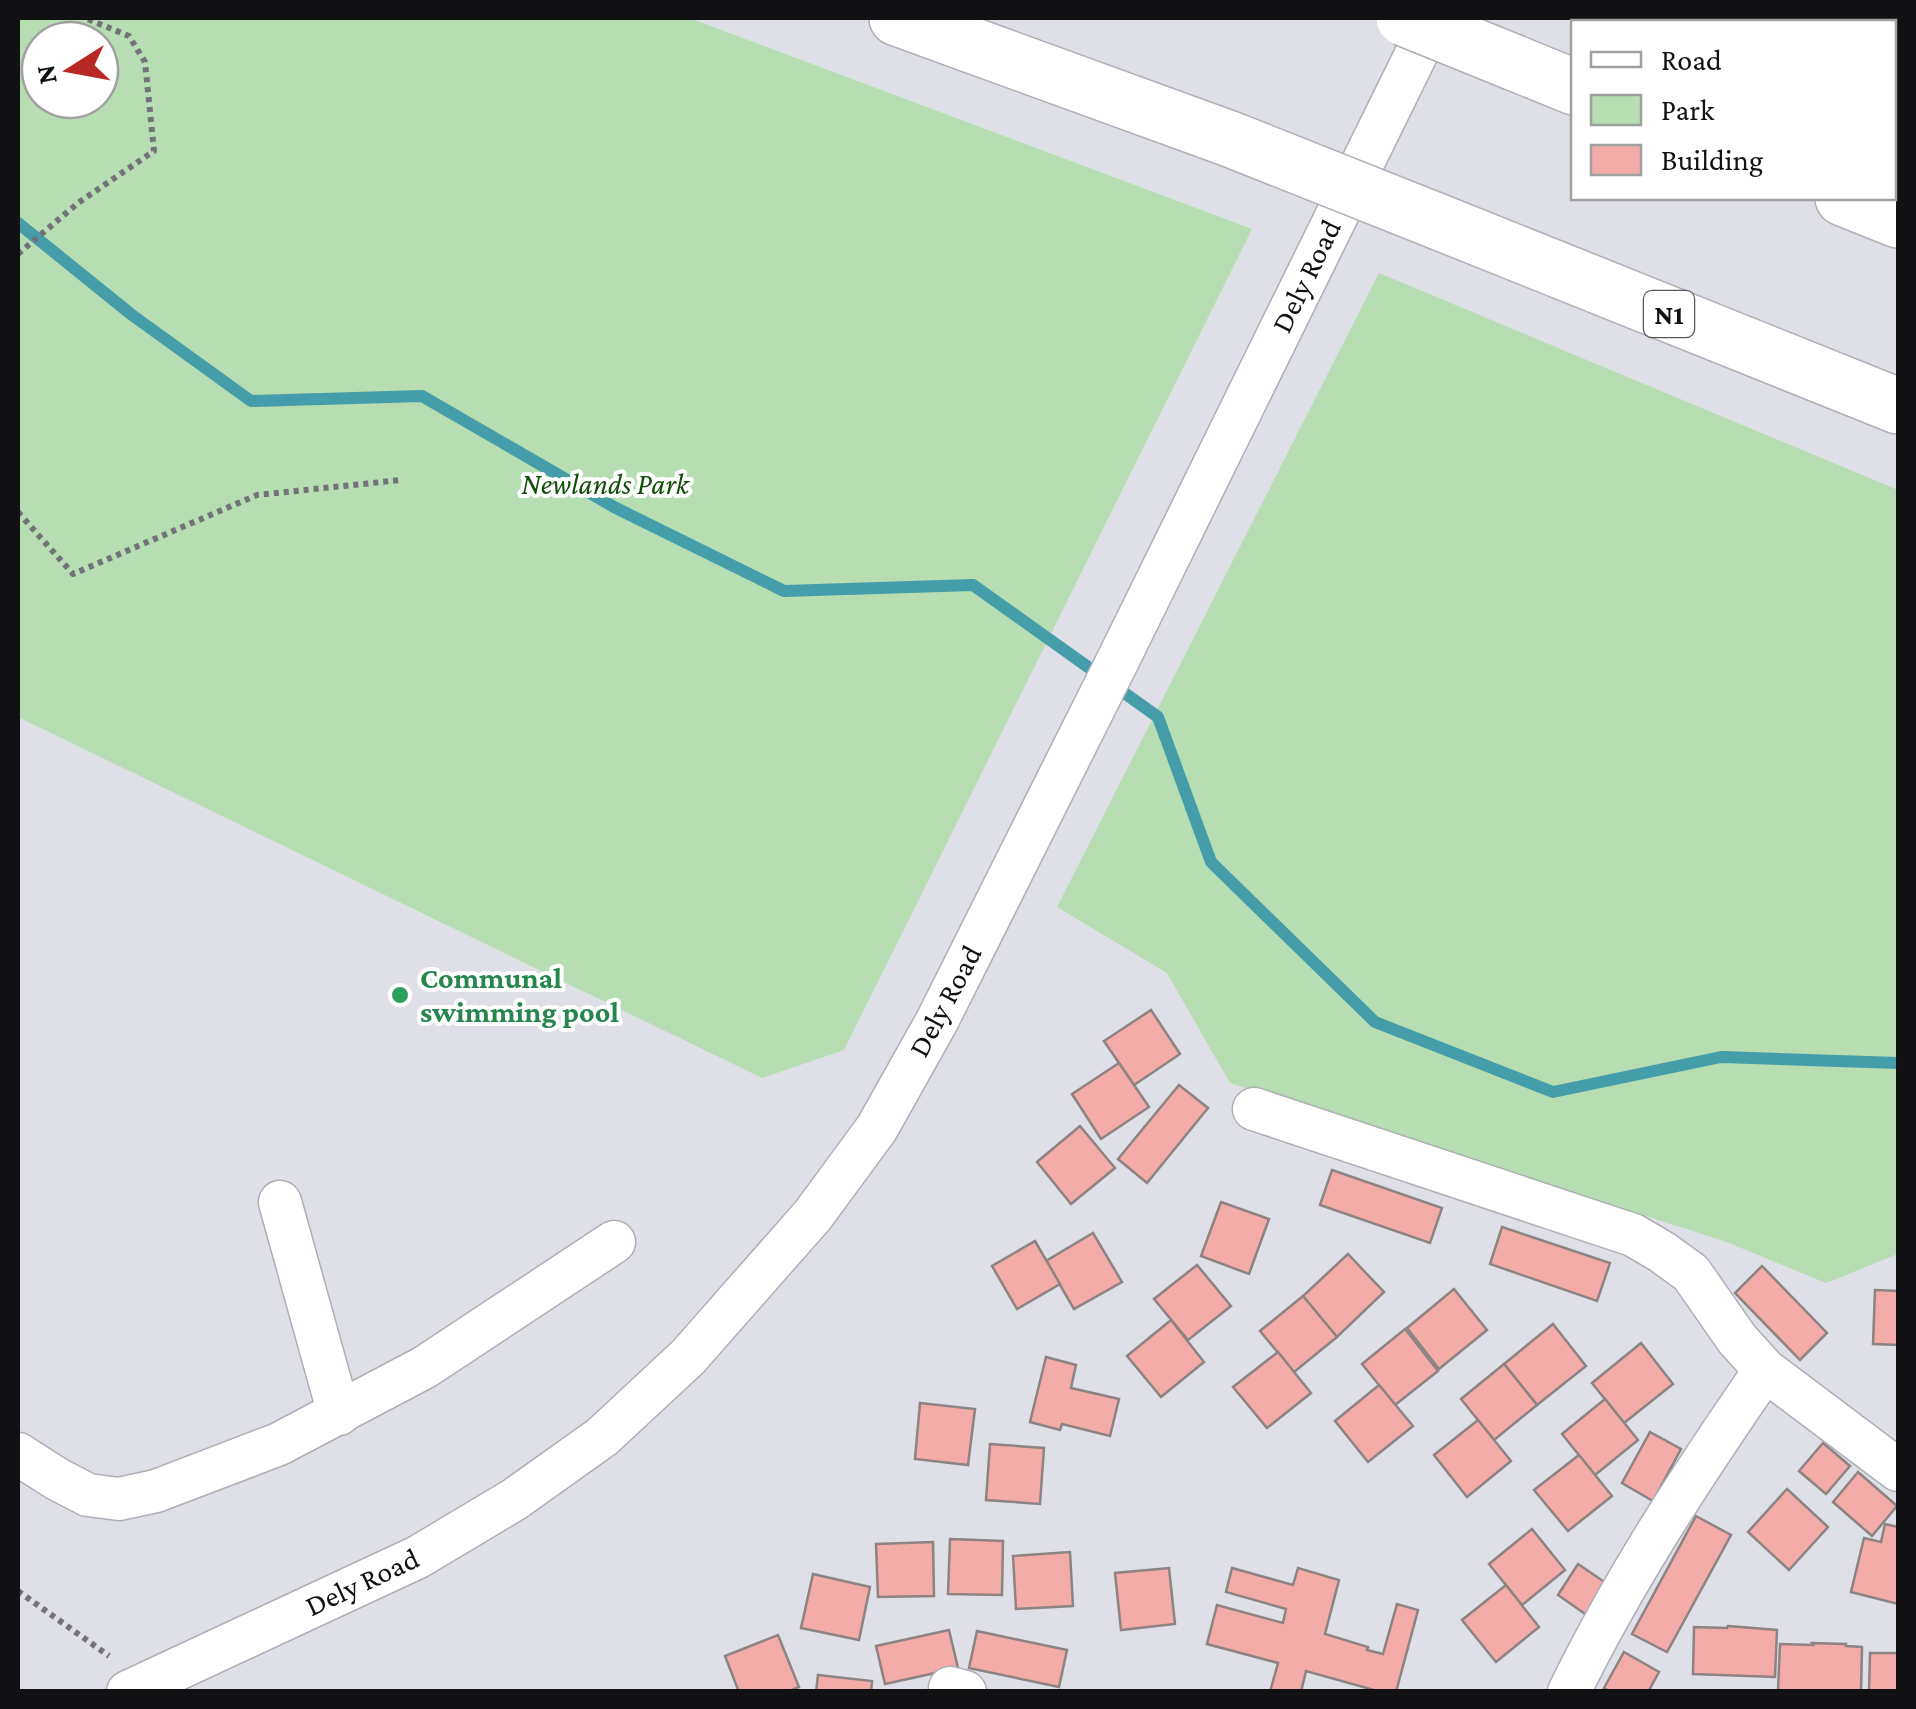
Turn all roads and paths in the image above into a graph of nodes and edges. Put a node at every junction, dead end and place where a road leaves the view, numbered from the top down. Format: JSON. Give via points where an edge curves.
{"nodes":[{"id":1,"x":85,"y":18,"type":"edge"},
{"id":2,"x":897,"y":18,"type":"edge"},
{"id":3,"x":1404,"y":18,"type":"edge"},
{"id":4,"x":1434,"y":18,"type":"edge"},
{"id":5,"x":1571,"y":86,"type":"edge"},
{"id":6,"x":1848,"y":200,"type":"edge"},
{"id":7,"x":1898,"y":220,"type":"edge"},
{"id":8,"x":18,"y":254,"type":"edge"},
{"id":9,"x":1898,"y":406,"type":"edge"},
{"id":10,"x":401,"y":480,"type":"dead end"},
{"id":11,"x":18,"y":512,"type":"edge"},
{"id":12,"x":1254,"y":1109,"type":"dead end"},
{"id":13,"x":280,"y":1202,"type":"dead end"},
{"id":14,"x":614,"y":1242,"type":"dead end"},
{"id":15,"x":1765,"y":1370,"type":"junction"},
{"id":16,"x":339,"y":1414,"type":"junction"},
{"id":17,"x":18,"y":1454,"type":"edge"},
{"id":18,"x":1898,"y":1470,"type":"edge"},
{"id":19,"x":18,"y":1590,"type":"edge"},
{"id":20,"x":137,"y":1687,"type":"edge"},
{"id":21,"x":1569,"y":1692,"type":"edge"}],
"edges":[{"from":1,"to":8,"type":"path","via":[[129,36],[146,62],[154,151]]},
{"from":2,"to":9,"type":"highway","number":"N1","bridge":true,"via":[[1230,139]]},
{"from":3,"to":5,"type":"highway","bridge":true},
{"from":4,"to":20,"type":"street","name":"Dely Road","via":[[937,1022],[876,1128],[813,1215],[688,1357],[602,1437],[499,1509],[418,1557]]},
{"from":6,"to":7,"type":"highway"},
{"from":10,"to":11,"type":"path","via":[[256,495],[73,574]]},
{"from":12,"to":15,"type":"street","via":[[1633,1235],[1692,1273]]},
{"from":13,"to":16,"type":"street"},
{"from":14,"to":16,"type":"street","via":[[426,1367]]},
{"from":15,"to":18,"type":"street"},
{"from":15,"to":21,"type":"street","via":[[1643,1556]]},
{"from":16,"to":17,"type":"street","via":[[278,1444],[119,1499],[88,1494]]},
{"from":19,"to":20,"type":"path"}]}
